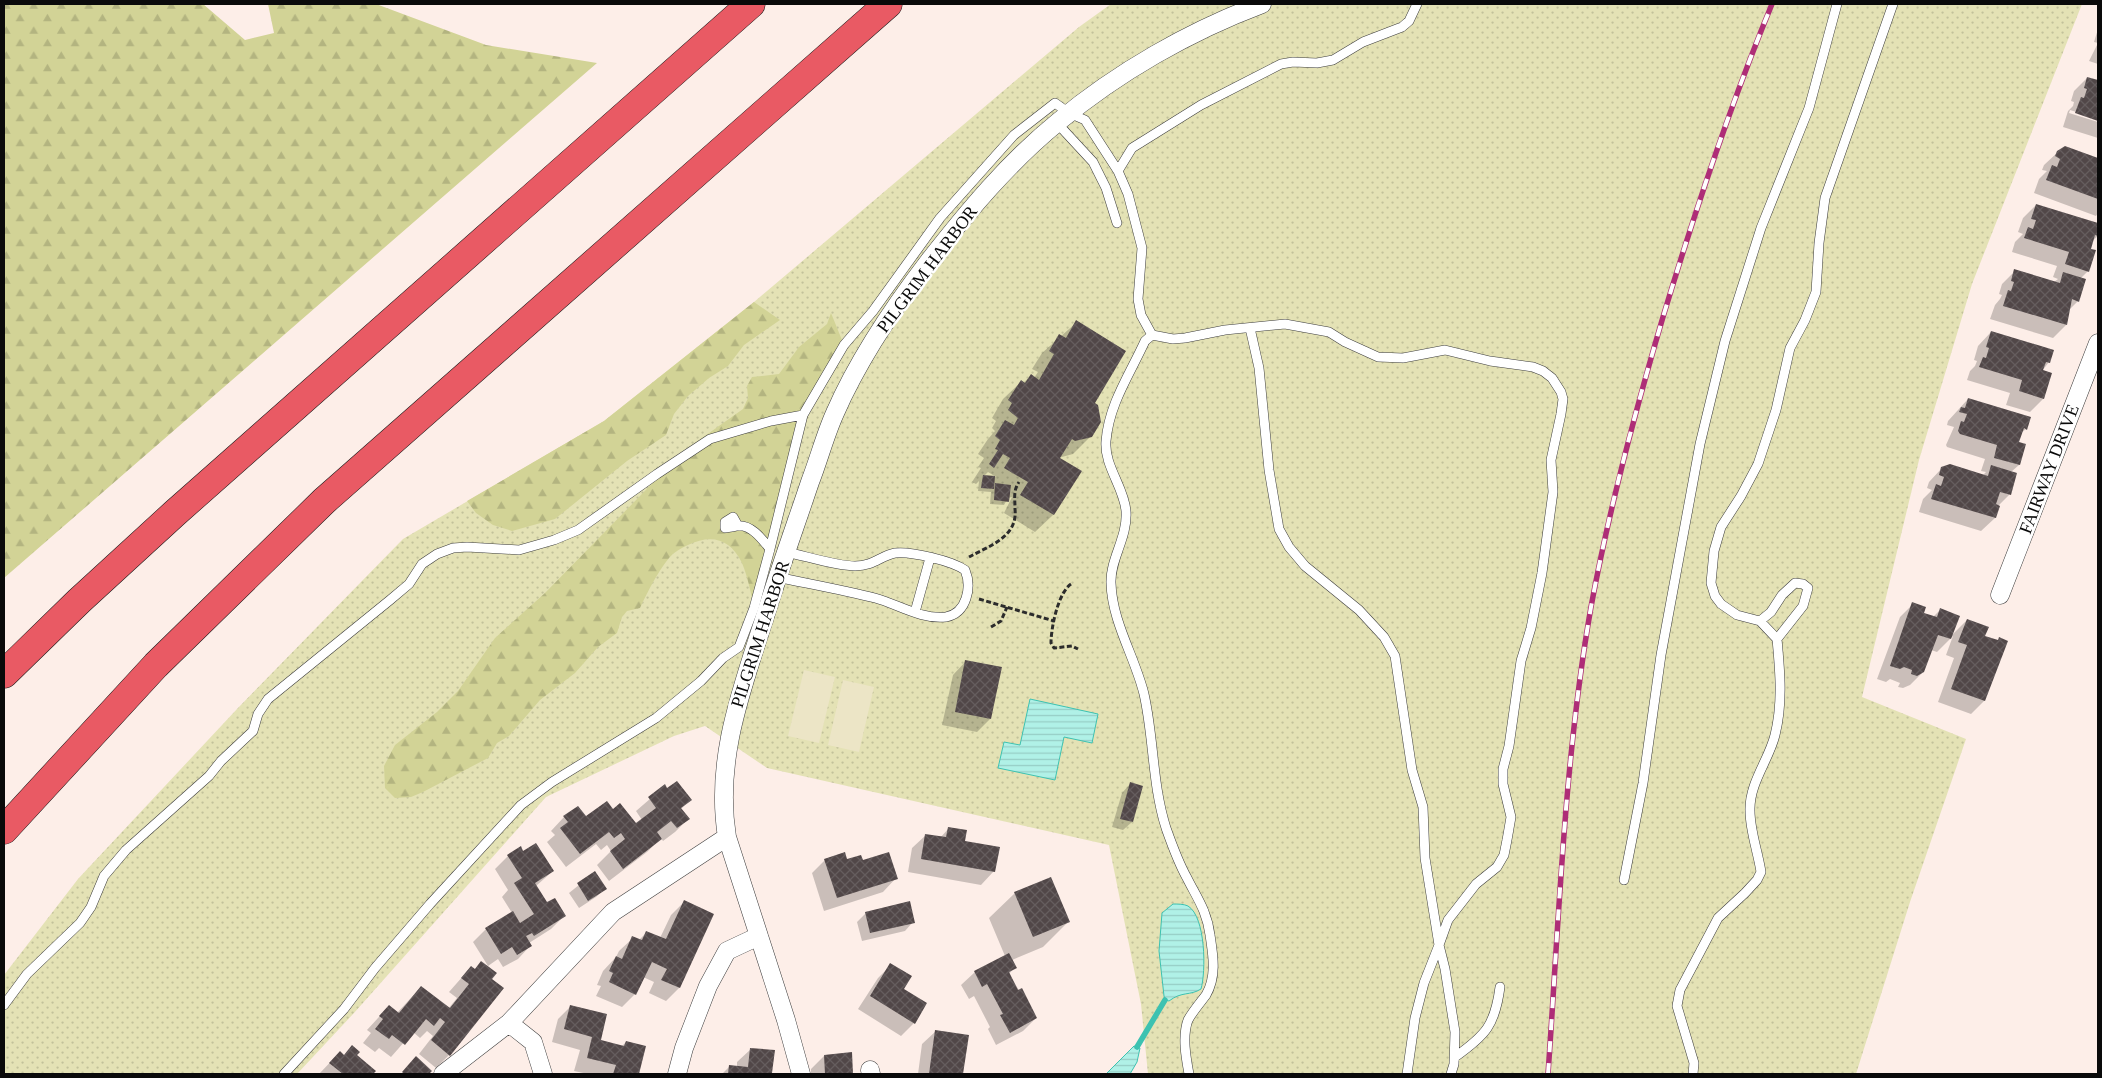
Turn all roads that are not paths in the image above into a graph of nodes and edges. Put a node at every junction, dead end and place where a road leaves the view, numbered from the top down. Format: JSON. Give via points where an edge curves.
{"nodes":[{"id":1,"x":751,"y":4,"type":"edge"},
{"id":2,"x":888,"y":4,"type":"edge"},
{"id":3,"x":1262,"y":4,"type":"edge"},
{"id":4,"x":1417,"y":4,"type":"edge"},
{"id":5,"x":1837,"y":4,"type":"edge"},
{"id":6,"x":1893,"y":4,"type":"edge"},
{"id":7,"x":1063,"y":118,"type":"junction"},
{"id":8,"x":1118,"y":171,"type":"junction"},
{"id":9,"x":1117,"y":223,"type":"dead end"},
{"id":10,"x":1250,"y":328,"type":"junction"},
{"id":11,"x":1152,"y":335,"type":"junction"},
{"id":12,"x":2098,"y":344,"type":"edge"},
{"id":13,"x":803,"y":415,"type":"junction"},
{"id":14,"x":738,"y":526,"type":"dead end"},
{"id":15,"x":778,"y":550,"type":"junction"},
{"id":16,"x":930,"y":558,"type":"junction"},
{"id":17,"x":777,"y":577,"type":"junction"},
{"id":18,"x":2000,"y":595,"type":"dead end"},
{"id":19,"x":915,"y":612,"type":"junction"},
{"id":20,"x":1760,"y":621,"type":"junction"},
{"id":21,"x":1777,"y":639,"type":"junction"},
{"id":22,"x":4,"y":674,"type":"edge"},
{"id":23,"x":4,"y":830,"type":"edge"},
{"id":24,"x":727,"y":838,"type":"junction"},
{"id":25,"x":1624,"y":880,"type":"dead end"},
{"id":26,"x":759,"y":936,"type":"junction"},
{"id":27,"x":1439,"y":946,"type":"junction"},
{"id":28,"x":1500,"y":987,"type":"dead end"},
{"id":29,"x":4,"y":1005,"type":"edge"},
{"id":30,"x":509,"y":1023,"type":"junction"},
{"id":31,"x":1455,"y":1057,"type":"junction"},
{"id":32,"x":284,"y":1074,"type":"edge"},
{"id":33,"x":443,"y":1074,"type":"edge"},
{"id":34,"x":544,"y":1074,"type":"edge"},
{"id":35,"x":677,"y":1074,"type":"edge"},
{"id":36,"x":801,"y":1074,"type":"edge"},
{"id":37,"x":1189,"y":1074,"type":"edge"},
{"id":38,"x":1407,"y":1074,"type":"edge"},
{"id":39,"x":1451,"y":1074,"type":"edge"},
{"id":40,"x":1693,"y":1074,"type":"edge"}],
"edges":[{"from":1,"to":22,"type":"highway","via":[[175,513]]},
{"from":2,"to":23,"type":"highway","via":[[318,507],[156,665]]},
{"from":3,"to":7,"type":"street","name":"PILGRIM HARBOR","via":[[1178,42]]},
{"from":4,"to":8,"type":"lane","via":[[1409,21],[1402,27],[1363,42],[1332,60],[1281,64],[1201,105],[1132,148]]},
{"from":5,"to":25,"type":"lane","via":[[1808,108],[1761,228],[1716,379],[1661,655],[1643,784]]},
{"from":6,"to":20,"type":"lane","via":[[1825,198],[1816,292],[1790,348],[1776,410],[1758,464],[1721,527],[1714,551],[1711,582],[1715,596],[1737,615]]},
{"from":7,"to":8,"type":"lane","via":[[1085,120]]},
{"from":7,"to":9,"type":"lane","via":[[1093,162],[1106,188]]},
{"from":7,"to":13,"type":"lane","via":[[1055,103],[1014,135],[940,218],[873,311],[844,345]]},
{"from":7,"to":15,"type":"street","name":"PILGRIM HARBOR","via":[[984,194],[899,300],[834,414]]},
{"from":8,"to":11,"type":"lane","via":[[1128,194],[1142,248],[1138,299],[1141,315]]},
{"from":10,"to":11,"type":"lane","via":[[1179,338]]},
{"from":10,"to":27,"type":"lane","via":[[1259,368],[1269,470],[1279,529],[1305,566],[1359,610],[1384,638],[1394,656],[1412,770],[1423,807],[1425,858]]},
{"from":10,"to":27,"type":"lane","via":[[1285,324],[1313,328],[1329,332],[1378,357],[1403,358],[1445,350],[1533,367],[1552,378],[1561,392],[1561,414],[1551,460],[1553,492],[1542,573],[1521,661],[1503,769],[1511,817],[1508,840],[1497,867],[1476,884],[1448,920]]},
{"from":11,"to":37,"type":"lane","via":[[1145,341],[1120,389],[1111,410],[1107,432],[1107,456],[1126,512],[1124,534],[1111,573],[1111,583],[1117,617],[1144,695],[1166,827],[1179,863],[1206,913],[1210,934],[1214,978],[1188,1022],[1185,1040]]},
{"from":12,"to":18,"type":"street","name":"FAIRWAY DRIVE"},
{"from":13,"to":15,"type":"lane"},
{"from":13,"to":29,"type":"lane","via":[[710,439],[578,530],[554,540],[520,550],[453,548],[422,564],[409,584],[268,699],[258,714],[253,731],[209,776],[126,850],[104,876],[91,908],[80,923],[28,974]]},
{"from":14,"to":15,"type":"lane","via":[[755,532]]},
{"from":15,"to":16,"type":"lane","via":[[853,566],[870,565],[893,554]]},
{"from":15,"to":17,"type":"street","name":"PILGRIM HARBOR"},
{"from":15,"to":32,"type":"lane","via":[[739,648],[723,658],[656,718],[552,782],[521,805],[430,904],[344,1009]]},
{"from":16,"to":19,"type":"lane"},
{"from":16,"to":19,"type":"lane","via":[[944,560],[965,570],[969,587],[967,595],[950,616],[933,617]]},
{"from":17,"to":19,"type":"lane","via":[[874,598]]},
{"from":17,"to":24,"type":"street","name":"PILGRIM HARBOR","via":[[731,722],[724,765],[722,810]]},
{"from":20,"to":21,"type":"lane"},
{"from":20,"to":21,"type":"lane","via":[[1795,583],[1808,588],[1803,606]]},
{"from":21,"to":40,"type":"lane","via":[[1780,709],[1775,736],[1758,776],[1750,811],[1761,872],[1746,893],[1718,918],[1680,990],[1680,1021],[1692,1055]]},
{"from":24,"to":26,"type":"street","name":"PILGRIM HARBOR"},
{"from":24,"to":30,"type":"street","via":[[613,912]]},
{"from":26,"to":35,"type":"street","via":[[727,951],[708,986]]},
{"from":26,"to":36,"type":"street","name":"PILGRIM HARBOR"},
{"from":27,"to":31,"type":"lane","via":[[1455,1032]]},
{"from":27,"to":38,"type":"lane","via":[[1424,983],[1415,1018]]},
{"from":28,"to":31,"type":"lane","via":[[1494,1017],[1487,1030]]},
{"from":30,"to":33,"type":"street"},
{"from":30,"to":34,"type":"street","via":[[533,1042]]},
{"from":31,"to":39,"type":"lane"}]}
